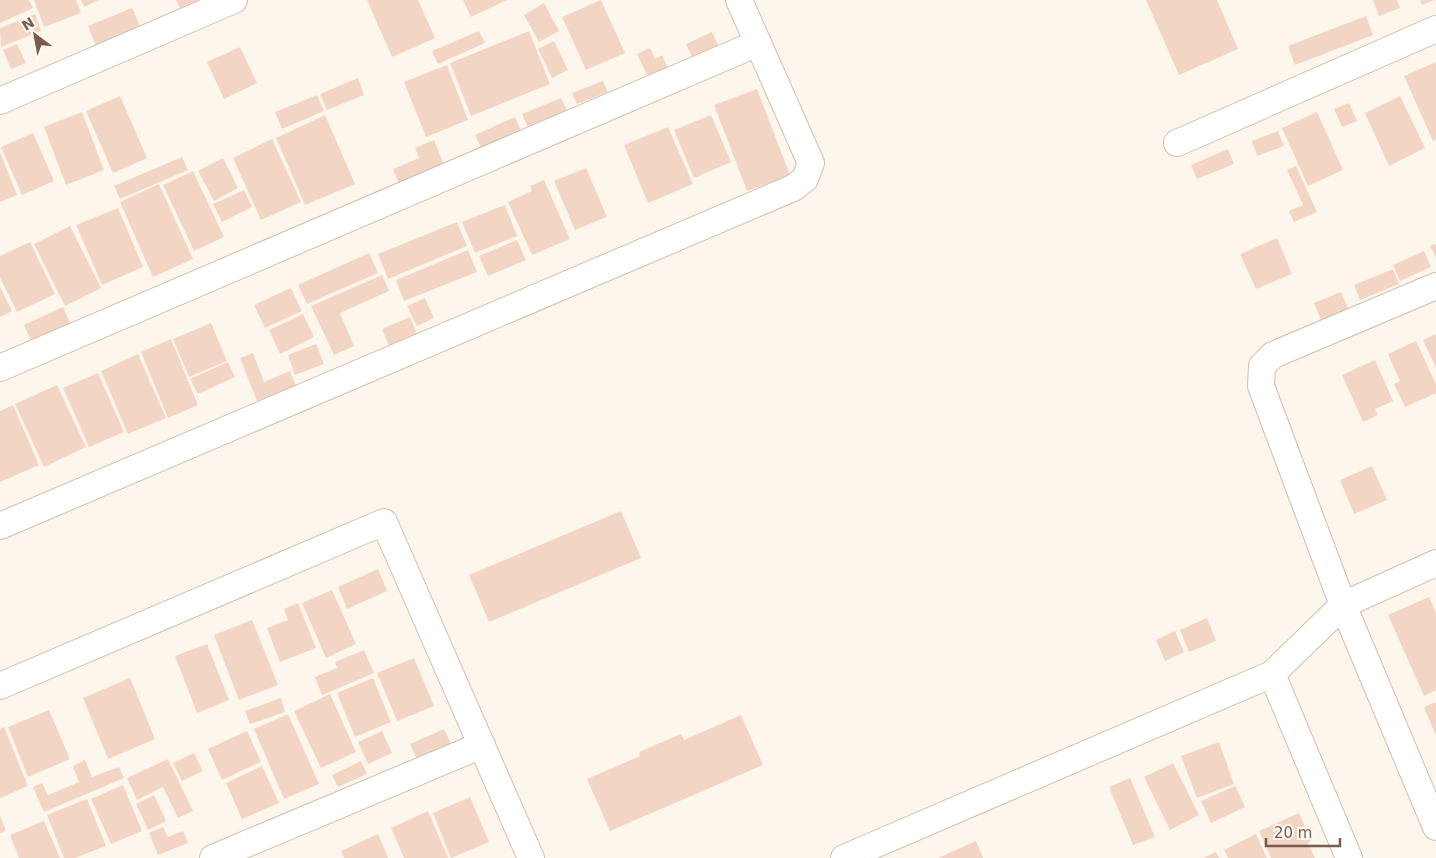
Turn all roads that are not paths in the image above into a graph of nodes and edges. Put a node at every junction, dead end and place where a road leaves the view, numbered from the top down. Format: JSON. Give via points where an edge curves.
{"nodes":[{"id":1,"x":234,"y":0,"type":"edge"},
{"id":2,"x":739,"y":0,"type":"edge"},
{"id":3,"x":1436,"y":29,"type":"edge"},
{"id":4,"x":758,"y":43,"type":"junction"},
{"id":5,"x":0,"y":101,"type":"edge"},
{"id":6,"x":1177,"y":143,"type":"dead end"},
{"id":7,"x":1436,"y":286,"type":"edge"},
{"id":8,"x":0,"y":368,"type":"edge"},
{"id":9,"x":0,"y":526,"type":"edge"},
{"id":10,"x":1436,"y":563,"type":"edge"},
{"id":11,"x":1343,"y":606,"type":"junction"},
{"id":12,"x":1272,"y":674,"type":"junction"},
{"id":13,"x":0,"y":686,"type":"edge"},
{"id":14,"x":482,"y":745,"type":"junction"},
{"id":15,"x":1436,"y":827,"type":"edge"},
{"id":16,"x":213,"y":858,"type":"edge"},
{"id":17,"x":531,"y":858,"type":"edge"},
{"id":18,"x":844,"y":858,"type":"edge"},
{"id":19,"x":1349,"y":858,"type":"edge"}],
"edges":[{"from":1,"to":5,"type":"street"},
{"from":2,"to":4,"type":"street"},
{"from":3,"to":6,"type":"street"},
{"from":4,"to":8,"type":"street"},
{"from":4,"to":9,"type":"street","via":[[811,163],[805,179],[793,188]]},
{"from":7,"to":11,"type":"street","via":[[1273,355],[1262,366],[1261,386]]},
{"from":10,"to":11,"type":"street"},
{"from":11,"to":12,"type":"street"},
{"from":11,"to":15,"type":"street"},
{"from":12,"to":18,"type":"street"},
{"from":12,"to":19,"type":"street"},
{"from":13,"to":14,"type":"street","via":[[384,522]]},
{"from":14,"to":16,"type":"street"},
{"from":14,"to":17,"type":"street"}]}
